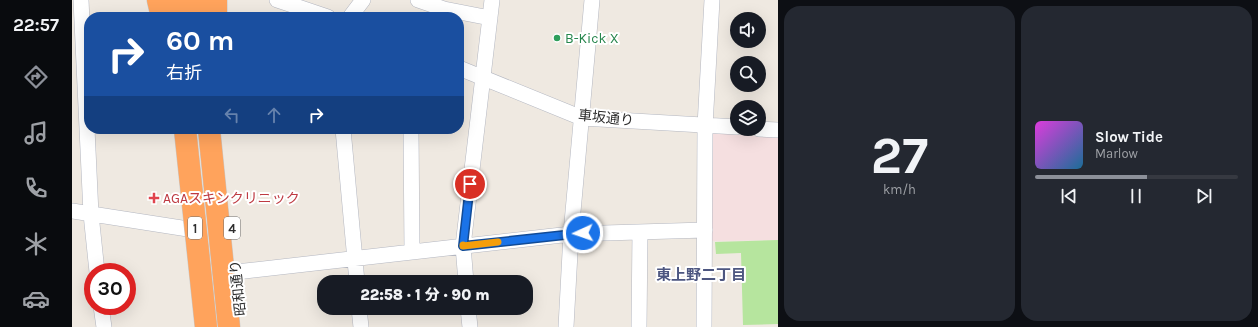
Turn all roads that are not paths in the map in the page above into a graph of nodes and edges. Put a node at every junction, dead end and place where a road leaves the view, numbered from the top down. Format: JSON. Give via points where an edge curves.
{"nodes":[{"id":1,"x":81,"y":0,"type":"edge"},
{"id":2,"x":158,"y":0,"type":"edge"},
{"id":3,"x":168,"y":0,"type":"edge"},
{"id":4,"x":178,"y":0,"type":"edge"},
{"id":5,"x":198,"y":0,"type":"edge"},
{"id":6,"x":216,"y":0,"type":"edge"},
{"id":7,"x":277,"y":0,"type":"edge"},
{"id":8,"x":363,"y":0,"type":"edge"},
{"id":9,"x":418,"y":0,"type":"edge"},
{"id":10,"x":492,"y":0,"type":"edge"},
{"id":11,"x":592,"y":0,"type":"edge"},
{"id":12,"x":712,"y":0,"type":"edge"},
{"id":13,"x":161,"y":12,"type":"edge"},
{"id":14,"x":169,"y":12,"type":"edge"},
{"id":15,"x":178,"y":12,"type":"edge"},
{"id":16,"x":198,"y":12,"type":"edge"},
{"id":17,"x":216,"y":12,"type":"edge"},
{"id":18,"x":313,"y":12,"type":"edge"},
{"id":19,"x":354,"y":12,"type":"edge"},
{"id":20,"x":459,"y":12,"type":"edge"},
{"id":21,"x":464,"y":13,"type":"edge"},
{"id":22,"x":490,"y":18,"type":"junction"},
{"id":23,"x":84,"y":64,"type":"edge"},
{"id":24,"x":464,"y":70,"type":"edge"},
{"id":25,"x":482,"y":77,"type":"junction"},
{"id":26,"x":582,"y":118,"type":"junction"},
{"id":27,"x":706,"y":126,"type":"junction"},
{"id":28,"x":730,"y":128,"type":"edge"},
{"id":29,"x":766,"y":129,"type":"edge"},
{"id":30,"x":778,"y":130,"type":"edge"},
{"id":31,"x":87,"y":134,"type":"edge"},
{"id":32,"x":179,"y":134,"type":"edge"},
{"id":33,"x":186,"y":134,"type":"edge"},
{"id":34,"x":200,"y":134,"type":"edge"},
{"id":35,"x":210,"y":134,"type":"edge"},
{"id":36,"x":223,"y":134,"type":"edge"},
{"id":37,"x":343,"y":134,"type":"edge"},
{"id":38,"x":411,"y":134,"type":"edge"},
{"id":39,"x":72,"y":211,"type":"edge"},
{"id":40,"x":91,"y":214,"type":"junction"},
{"id":41,"x":188,"y":228,"type":"junction"},
{"id":42,"x":705,"y":230,"type":"junction"},
{"id":43,"x":640,"y":232,"type":"junction"},
{"id":44,"x":571,"y":234,"type":"junction"},
{"id":45,"x":463,"y":246,"type":"junction"},
{"id":46,"x":412,"y":252,"type":"junction"},
{"id":47,"x":355,"y":258,"type":"junction"},
{"id":48,"x":96,"y":263,"type":"edge"},
{"id":49,"x":236,"y":272,"type":"junction"},
{"id":50,"x":356,"y":275,"type":"edge"},
{"id":51,"x":465,"y":275,"type":"edge"},
{"id":52,"x":102,"y":315,"type":"edge"},
{"id":53,"x":360,"y":315,"type":"edge"},
{"id":54,"x":469,"y":315,"type":"edge"},
{"id":55,"x":104,"y":327,"type":"edge"},
{"id":56,"x":196,"y":327,"type":"edge"},
{"id":57,"x":206,"y":327,"type":"edge"},
{"id":58,"x":219,"y":327,"type":"edge"},
{"id":59,"x":229,"y":327,"type":"edge"},
{"id":60,"x":242,"y":327,"type":"edge"},
{"id":61,"x":361,"y":327,"type":"edge"},
{"id":62,"x":470,"y":327,"type":"edge"},
{"id":63,"x":566,"y":327,"type":"edge"},
{"id":64,"x":639,"y":327,"type":"edge"},
{"id":65,"x":704,"y":327,"type":"edge"}],
"edges":[{"from":1,"to":23,"type":"street"},
{"from":2,"to":13,"type":"highway"},
{"from":3,"to":14,"type":"highway"},
{"from":4,"to":15,"type":"highway"},
{"from":5,"to":16,"type":"highway"},
{"from":6,"to":17,"type":"highway"},
{"from":7,"to":18,"type":"street"},
{"from":8,"to":19,"type":"street"},
{"from":9,"to":20,"type":"street"},
{"from":10,"to":22,"type":"street"},
{"from":11,"to":26,"type":"street"},
{"from":12,"to":27,"type":"street"},
{"from":21,"to":22,"type":"street"},
{"from":22,"to":25,"type":"street"},
{"from":24,"to":25,"type":"street","name":"車坂通り"},
{"from":25,"to":26,"type":"street","name":"車坂通り"},
{"from":25,"to":45,"type":"street"},
{"from":26,"to":27,"type":"street","name":"車坂通り"},
{"from":26,"to":44,"type":"street"},
{"from":27,"to":28,"type":"street","name":"車坂通り"},
{"from":27,"to":42,"type":"street"},
{"from":29,"to":30,"type":"street"},
{"from":31,"to":40,"type":"street"},
{"from":32,"to":41,"type":"highway"},
{"from":33,"to":57,"type":"highway","number":"1","bridge":true},
{"from":34,"to":58,"type":"highway"},
{"from":35,"to":59,"type":"highway","number":"1"},
{"from":36,"to":49,"type":"highway","name":"昭和通り","number":"4"},
{"from":37,"to":47,"type":"street"},
{"from":38,"to":46,"type":"street"},
{"from":39,"to":40,"type":"street"},
{"from":40,"to":41,"type":"street"},
{"from":40,"to":48,"type":"street"},
{"from":41,"to":56,"type":"highway"},
{"from":42,"to":43,"type":"street"},
{"from":42,"to":65,"type":"street"},
{"from":43,"to":44,"type":"street"},
{"from":43,"to":64,"type":"street"},
{"from":44,"to":45,"type":"street"},
{"from":44,"to":63,"type":"street"},
{"from":45,"to":46,"type":"street"},
{"from":45,"to":51,"type":"street"},
{"from":46,"to":47,"type":"street"},
{"from":47,"to":49,"type":"street"},
{"from":47,"to":50,"type":"street"},
{"from":49,"to":60,"type":"highway","name":"昭和通り","number":"4"},
{"from":52,"to":55,"type":"street"},
{"from":53,"to":61,"type":"street"},
{"from":54,"to":62,"type":"street"}]}
